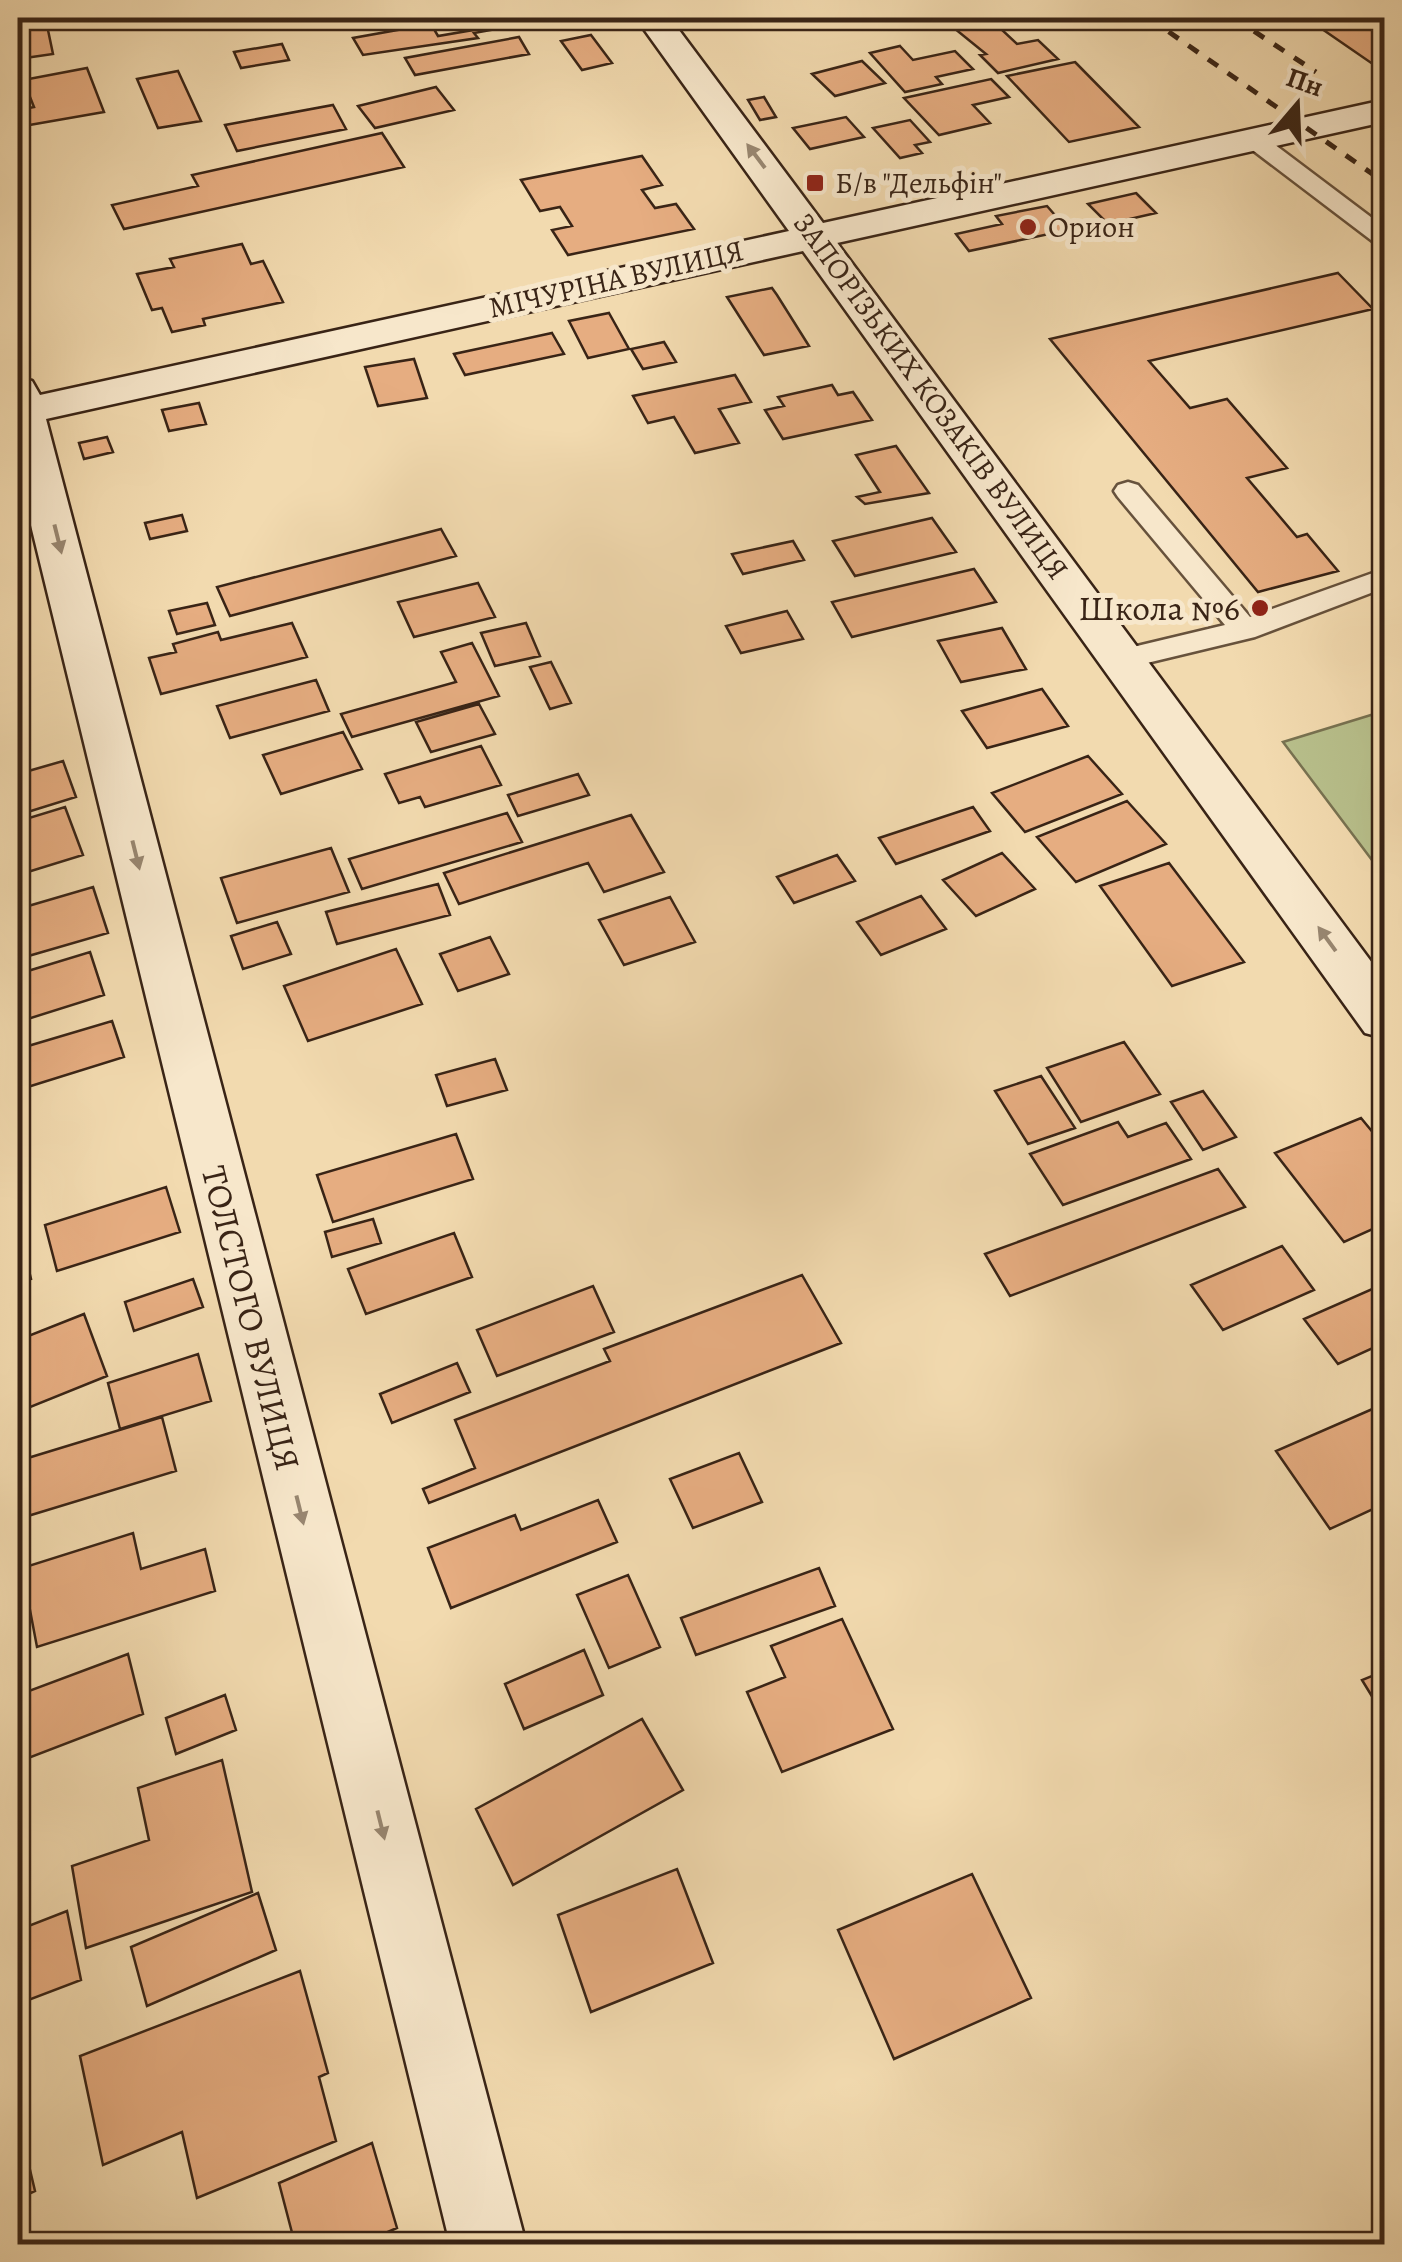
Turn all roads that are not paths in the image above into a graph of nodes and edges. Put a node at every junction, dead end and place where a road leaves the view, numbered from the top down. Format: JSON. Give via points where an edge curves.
{"nodes":[{"id":1,"x":653,"y":18,"type":"edge"},
{"id":2,"x":1384,"y":111,"type":"edge"},
{"id":3,"x":1254,"y":140,"type":"junction"},
{"id":4,"x":813,"y":236,"type":"junction"},
{"id":5,"x":1384,"y":238,"type":"edge"},
{"id":6,"x":21,"y":400,"type":"edge"},
{"id":7,"x":1128,"y":491,"type":"dead end"},
{"id":8,"x":1384,"y":578,"type":"edge"},
{"id":9,"x":1246,"y":630,"type":"junction"},
{"id":10,"x":1122,"y":660,"type":"junction"},
{"id":11,"x":1384,"y":1018,"type":"edge"},
{"id":12,"x":488,"y":2244,"type":"edge"}],
"edges":[{"from":4,"to":1,"type":"main road","name":"ЗАПОРІЗЬКИХ КОЗАКІВ ВУЛИЦЯ","one_way":true},
{"from":2,"to":3,"type":"main road","name":"МІЧУРІНА ВУЛИЦЯ"},
{"from":3,"to":4,"type":"main road","name":"МІЧУРІНА ВУЛИЦЯ"},
{"from":3,"to":5,"type":"lane"},
{"from":4,"to":6,"type":"main road","name":"МІЧУРІНА ВУЛИЦЯ"},
{"from":4,"to":10,"type":"main road","name":"ЗАПОРІЗЬКИХ КОЗАКІВ ВУЛИЦЯ"},
{"from":6,"to":12,"type":"main road","name":"ТОЛСТОГО ВУЛИЦЯ","one_way":true},
{"from":7,"to":9,"type":"lane"},
{"from":8,"to":9,"type":"lane"},
{"from":9,"to":10,"type":"lane"},
{"from":11,"to":10,"type":"main road","name":"ЗАПОРІЗЬКИХ КОЗАКІВ ВУЛИЦЯ","one_way":true}]}
